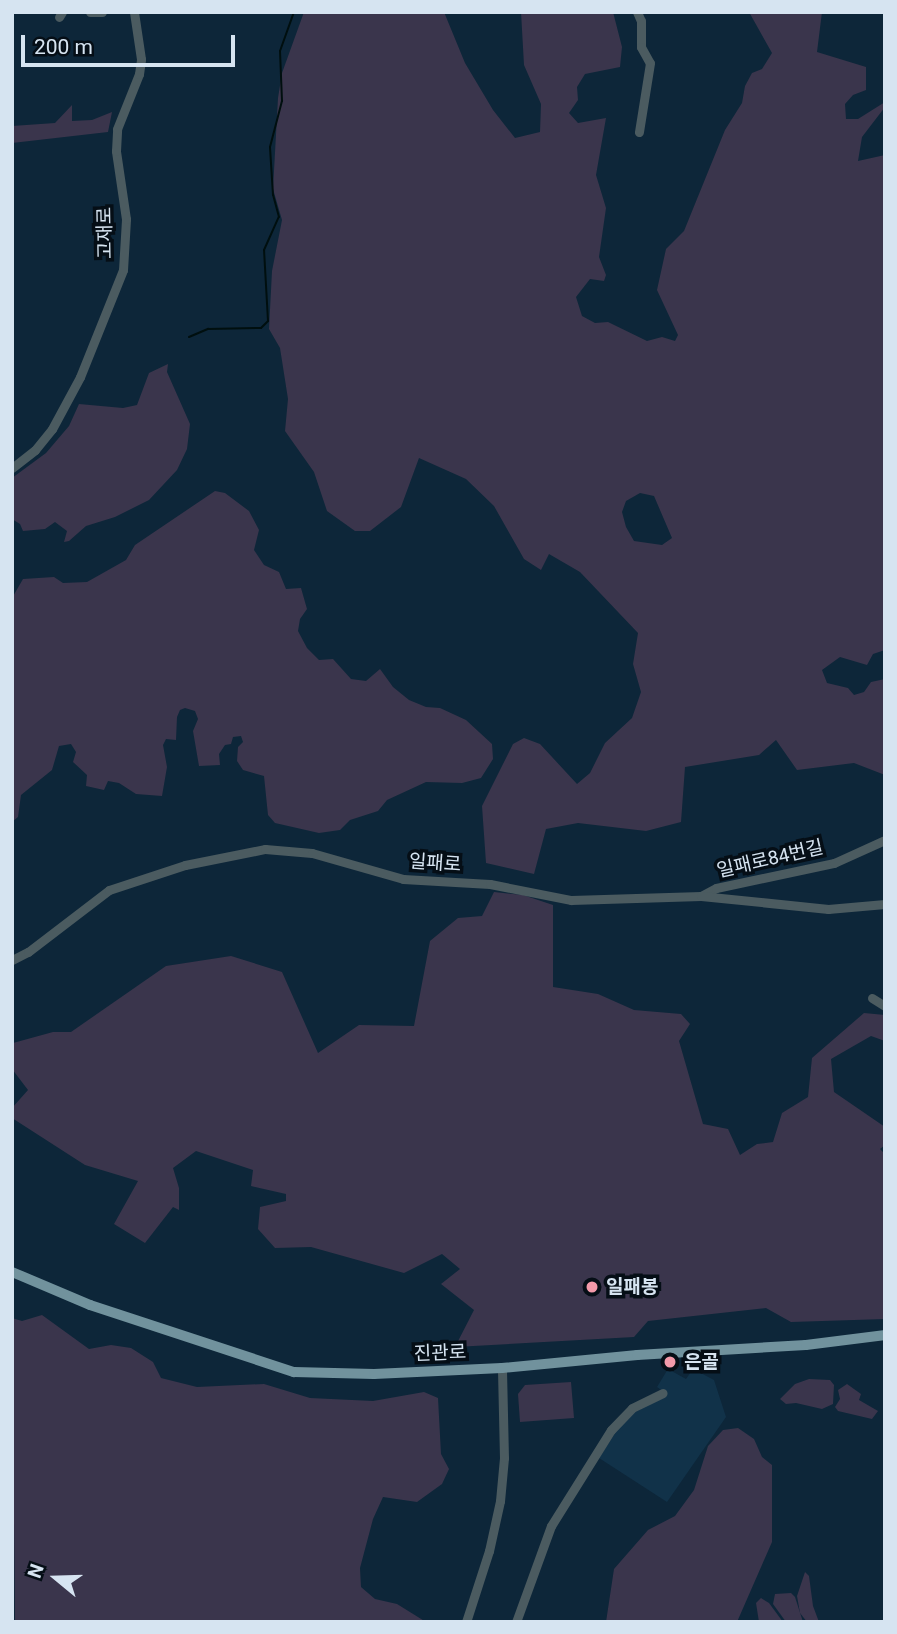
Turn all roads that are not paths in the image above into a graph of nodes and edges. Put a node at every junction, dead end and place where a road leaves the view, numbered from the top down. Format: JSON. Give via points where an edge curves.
{"nodes":[{"id":1,"x":90,"y":12,"type":"edge"},
{"id":2,"x":102,"y":12,"type":"edge"},
{"id":3,"x":134,"y":12,"type":"edge"},
{"id":4,"x":637,"y":12,"type":"edge"},
{"id":5,"x":639,"y":132,"type":"dead end"},
{"id":6,"x":12,"y":468,"type":"edge"},
{"id":7,"x":885,"y":840,"type":"edge"},
{"id":8,"x":701,"y":896,"type":"junction"},
{"id":9,"x":885,"y":904,"type":"edge"},
{"id":10,"x":12,"y":960,"type":"edge"},
{"id":11,"x":872,"y":998,"type":"dead end"},
{"id":12,"x":885,"y":1006,"type":"edge"},
{"id":13,"x":12,"y":1272,"type":"edge"},
{"id":14,"x":885,"y":1335,"type":"edge"},
{"id":15,"x":502,"y":1368,"type":"junction"},
{"id":16,"x":663,"y":1393,"type":"dead end"},
{"id":17,"x":466,"y":1622,"type":"edge"},
{"id":18,"x":516,"y":1622,"type":"edge"}],
"edges":[{"from":1,"to":2,"type":"street"},
{"from":3,"to":6,"type":"street","name":"고재로","via":[[141,59],[117,128],[116,151],[126,219],[123,270],[80,377],[52,429]]},
{"from":4,"to":5,"type":"street","via":[[640,47],[650,63]]},
{"from":7,"to":8,"type":"street","name":"일패로84번길","via":[[834,863],[716,888]]},
{"from":8,"to":9,"type":"street","name":"일패로","via":[[828,909]]},
{"from":8,"to":10,"type":"street","name":"일패로","via":[[571,900],[490,884],[403,879],[312,853],[265,849],[185,865],[109,890]]},
{"from":11,"to":12,"type":"street"},
{"from":13,"to":15,"type":"main road","name":"진관로","via":[[90,1305],[294,1371],[374,1374]]},
{"from":14,"to":15,"type":"main road","name":"진관로"},
{"from":15,"to":17,"type":"street","via":[[505,1435],[500,1501]]},
{"from":16,"to":18,"type":"street","via":[[632,1408],[603,1441],[551,1526]]}]}
